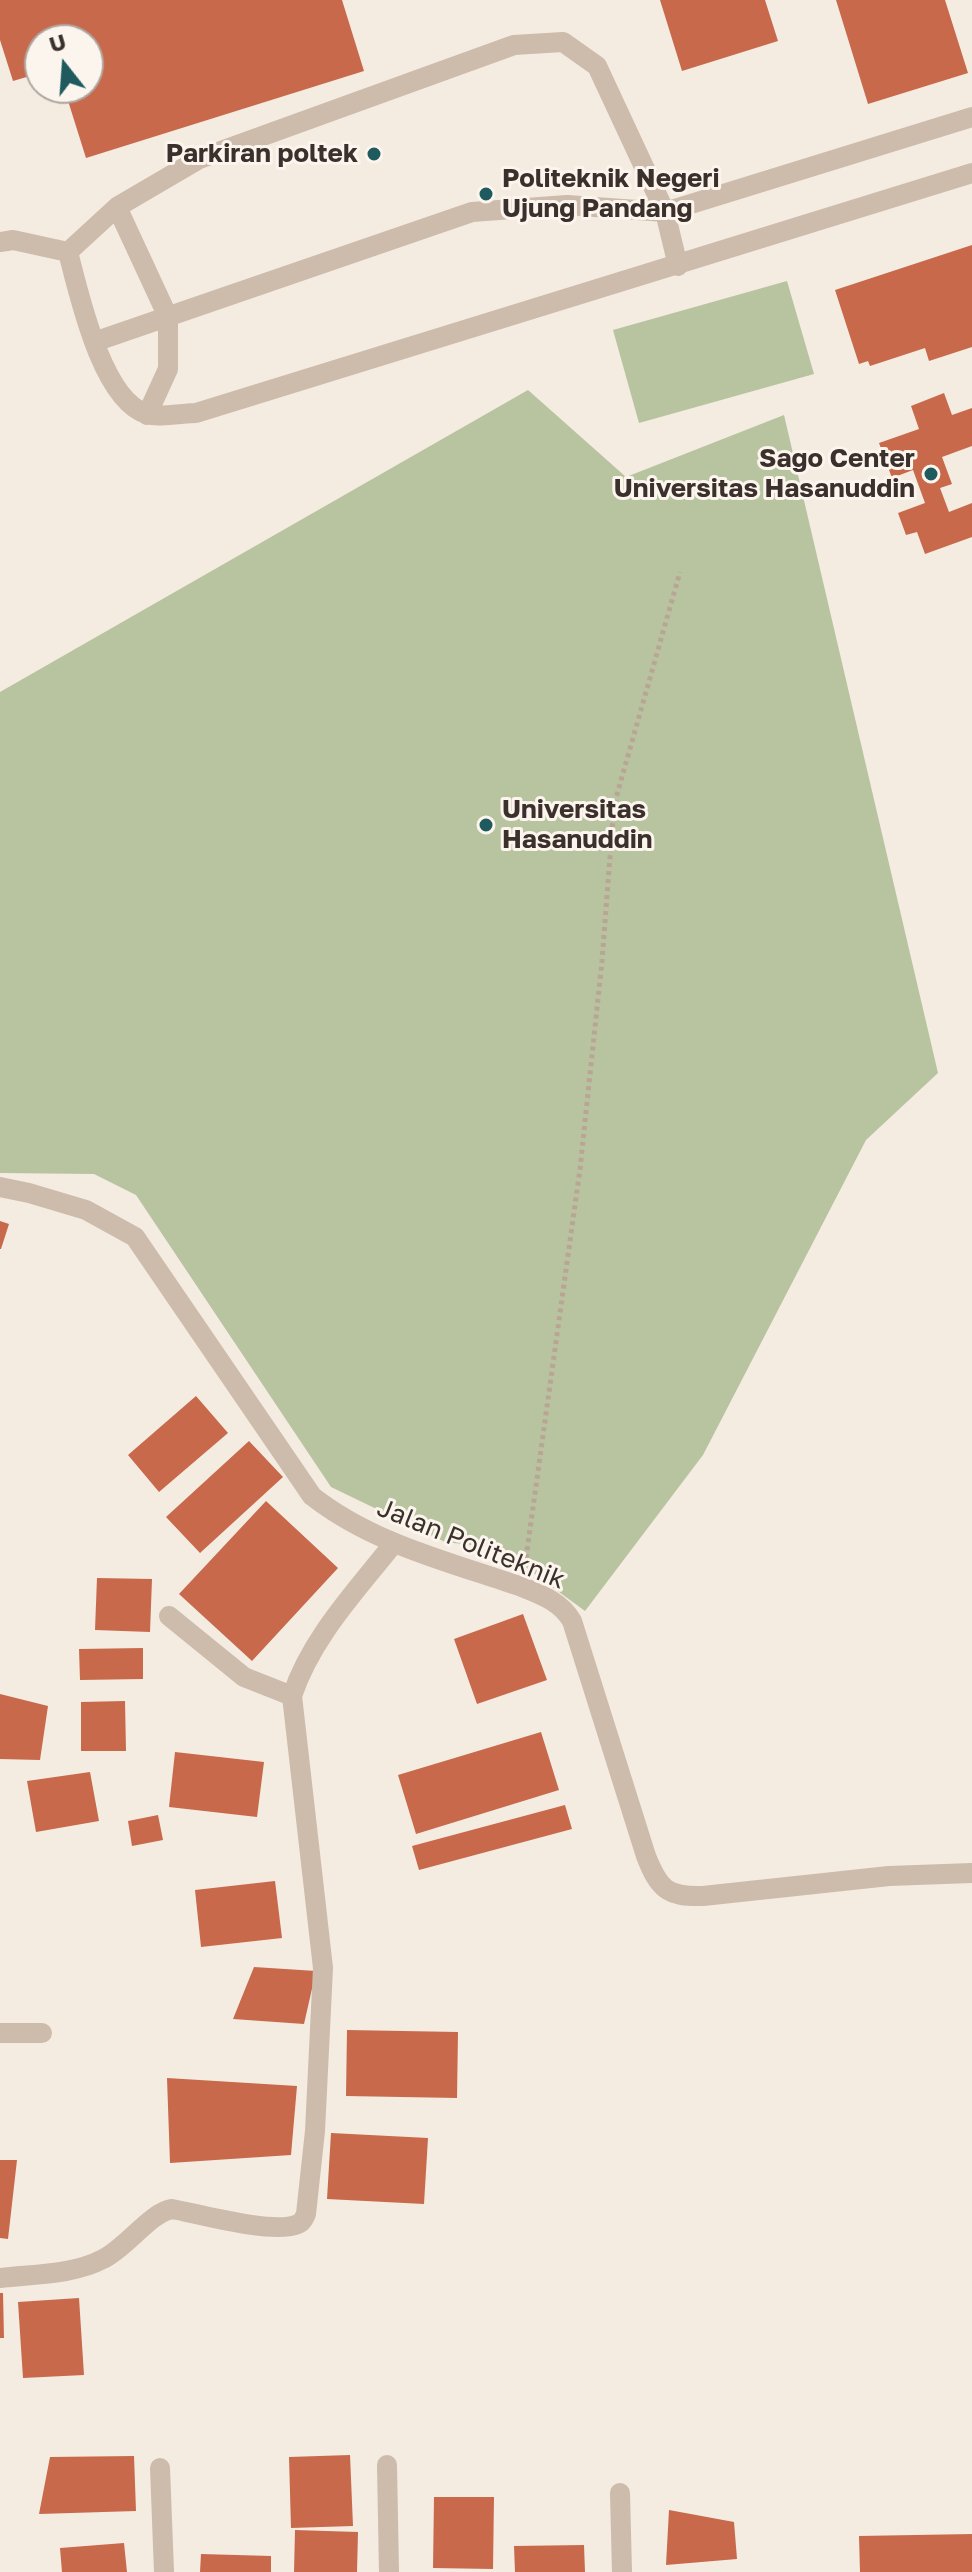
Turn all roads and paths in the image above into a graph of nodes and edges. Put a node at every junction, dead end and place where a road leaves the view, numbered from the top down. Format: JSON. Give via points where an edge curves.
{"nodes":[{"id":1,"x":972,"y":117,"type":"edge"},
{"id":2,"x":972,"y":173,"type":"edge"},
{"id":3,"x":117,"y":207,"type":"junction"},
{"id":4,"x":665,"y":212,"type":"junction"},
{"id":5,"x":0,"y":242,"type":"edge"},
{"id":6,"x":68,"y":252,"type":"junction"},
{"id":7,"x":678,"y":266,"type":"junction"},
{"id":8,"x":168,"y":317,"type":"junction"},
{"id":9,"x":94,"y":342,"type":"junction"},
{"id":10,"x":147,"y":415,"type":"junction"},
{"id":11,"x":680,"y":572,"type":"dead end"},
{"id":12,"x":0,"y":1187,"type":"edge"},
{"id":13,"x":394,"y":1543,"type":"junction"},
{"id":14,"x":522,"y":1587,"type":"junction"},
{"id":15,"x":169,"y":1616,"type":"dead end"},
{"id":16,"x":292,"y":1696,"type":"junction"},
{"id":17,"x":972,"y":1873,"type":"edge"},
{"id":18,"x":0,"y":2033,"type":"edge"},
{"id":19,"x":42,"y":2033,"type":"dead end"},
{"id":20,"x":0,"y":2278,"type":"edge"},
{"id":21,"x":387,"y":2465,"type":"dead end"},
{"id":22,"x":160,"y":2468,"type":"dead end"},
{"id":23,"x":620,"y":2493,"type":"dead end"},
{"id":24,"x":164,"y":2572,"type":"edge"},
{"id":25,"x":389,"y":2572,"type":"edge"},
{"id":26,"x":622,"y":2572,"type":"edge"}],
"edges":[{"from":1,"to":4,"type":"street"},
{"from":2,"to":7,"type":"street"},
{"from":3,"to":4,"type":"street","via":[[199,159],[514,45],[563,42],[597,66]]},
{"from":3,"to":6,"type":"street"},
{"from":3,"to":8,"type":"street"},
{"from":4,"to":7,"type":"street"},
{"from":4,"to":8,"type":"street","via":[[567,205],[472,212]]},
{"from":5,"to":6,"type":"street"},
{"from":6,"to":9,"type":"street"},
{"from":7,"to":10,"type":"street","via":[[196,413]]},
{"from":8,"to":9,"type":"street"},
{"from":8,"to":10,"type":"street","via":[[168,369]]},
{"from":9,"to":10,"type":"street","via":[[120,397]]},
{"from":11,"to":14,"type":"path","via":[[614,805],[580,1169]]},
{"from":12,"to":13,"type":"street","name":"Jalan Politeknik","via":[[86,1210],[135,1237],[312,1496],[338,1516]]},
{"from":13,"to":14,"type":"street","name":"Jalan Politeknik"},
{"from":13,"to":16,"type":"street","via":[[316,1645]]},
{"from":14,"to":17,"type":"street","name":"Jalan Politeknik","via":[[565,1608],[572,1621],[646,1856],[657,1883],[678,1897]]},
{"from":15,"to":16,"type":"street","via":[[244,1677]]},
{"from":16,"to":20,"type":"street","via":[[323,1968],[306,2214],[298,2224],[276,2227],[163,2210],[103,2260],[73,2270]]},
{"from":18,"to":19,"type":"street"},
{"from":21,"to":25,"type":"street"},
{"from":22,"to":24,"type":"street"},
{"from":23,"to":26,"type":"street"}]}
